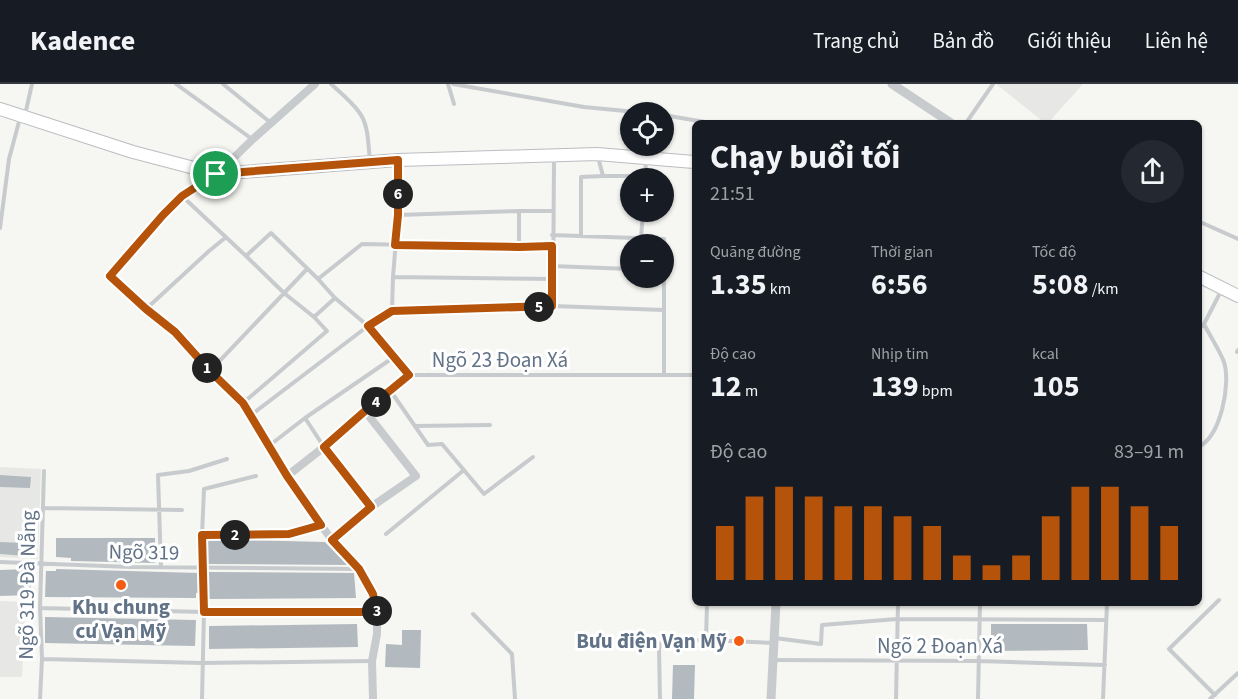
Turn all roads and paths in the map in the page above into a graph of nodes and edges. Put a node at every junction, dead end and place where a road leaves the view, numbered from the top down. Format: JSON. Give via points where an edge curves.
{"nodes":[{"id":1,"x":32,"y":84,"type":"edge"},
{"id":2,"x":176,"y":84,"type":"edge"},
{"id":3,"x":223,"y":84,"type":"edge"},
{"id":4,"x":315,"y":84,"type":"edge"},
{"id":5,"x":332,"y":84,"type":"edge"},
{"id":6,"x":448,"y":84,"type":"edge"},
{"id":7,"x":453,"y":84,"type":"edge"},
{"id":8,"x":892,"y":84,"type":"edge"},
{"id":9,"x":993,"y":84,"type":"edge"},
{"id":10,"x":454,"y":104,"type":"dead end"},
{"id":11,"x":0,"y":109,"type":"edge"},
{"id":12,"x":620,"y":110,"type":"edge"},
{"id":13,"x":22,"y":116,"type":"junction"},
{"id":14,"x":674,"y":118,"type":"edge"},
{"id":15,"x":692,"y":120,"type":"edge"},
{"id":16,"x":946,"y":120,"type":"edge"},
{"id":17,"x":968,"y":120,"type":"edge"},
{"id":18,"x":272,"y":123,"type":"junction"},
{"id":19,"x":253,"y":139,"type":"junction"},
{"id":20,"x":597,"y":154,"type":"junction"},
{"id":21,"x":554,"y":155,"type":"junction"},
{"id":22,"x":646,"y":157,"type":"junction"},
{"id":23,"x":398,"y":160,"type":"junction"},
{"id":24,"x":370,"y":162,"type":"junction"},
{"id":25,"x":692,"y":162,"type":"edge"},
{"id":26,"x":645,"y":168,"type":"edge"},
{"id":27,"x":216,"y":174,"type":"junction"},
{"id":28,"x":603,"y":176,"type":"junction"},
{"id":29,"x":620,"y":176,"type":"edge"},
{"id":30,"x":182,"y":196,"type":"junction"},
{"id":31,"x":519,"y":211,"type":"junction"},
{"id":32,"x":553,"y":211,"type":"junction"},
{"id":33,"x":398,"y":215,"type":"junction"},
{"id":34,"x":1202,"y":223,"type":"edge"},
{"id":35,"x":0,"y":228,"type":"edge"},
{"id":36,"x":552,"y":236,"type":"junction"},
{"id":37,"x":581,"y":236,"type":"junction"},
{"id":38,"x":620,"y":237,"type":"edge"},
{"id":39,"x":225,"y":238,"type":"junction"},
{"id":40,"x":1238,"y":239,"type":"edge"},
{"id":41,"x":395,"y":245,"type":"junction"},
{"id":42,"x":552,"y":246,"type":"junction"},
{"id":43,"x":519,"y":247,"type":"junction"},
{"id":44,"x":246,"y":256,"type":"junction"},
{"id":45,"x":552,"y":266,"type":"junction"},
{"id":46,"x":307,"y":269,"type":"junction"},
{"id":47,"x":620,"y":269,"type":"edge"},
{"id":48,"x":393,"y":277,"type":"junction"},
{"id":49,"x":1202,"y":278,"type":"edge"},
{"id":50,"x":318,"y":279,"type":"junction"},
{"id":51,"x":553,"y":279,"type":"junction"},
{"id":52,"x":664,"y":288,"type":"edge"},
{"id":53,"x":1223,"y":288,"type":"junction"},
{"id":54,"x":284,"y":293,"type":"junction"},
{"id":55,"x":1238,"y":296,"type":"edge"},
{"id":56,"x":335,"y":298,"type":"junction"},
{"id":57,"x":552,"y":306,"type":"junction"},
{"id":58,"x":146,"y":309,"type":"junction"},
{"id":59,"x":664,"y":310,"type":"junction"},
{"id":60,"x":392,"y":311,"type":"junction"},
{"id":61,"x":314,"y":318,"type":"junction"},
{"id":62,"x":1203,"y":324,"type":"joint"},
{"id":63,"x":368,"y":326,"type":"junction"},
{"id":64,"x":394,"y":357,"type":"junction"},
{"id":65,"x":210,"y":371,"type":"junction"},
{"id":66,"x":409,"y":375,"type":"junction"},
{"id":67,"x":664,"y":375,"type":"junction"},
{"id":68,"x":692,"y":375,"type":"edge"},
{"id":69,"x":390,"y":390,"type":"junction"},
{"id":70,"x":243,"y":403,"type":"junction"},
{"id":71,"x":365,"y":411,"type":"junction"},
{"id":72,"x":251,"y":415,"type":"junction"},
{"id":73,"x":305,"y":418,"type":"junction"},
{"id":74,"x":490,"y":425,"type":"dead end"},
{"id":75,"x":415,"y":426,"type":"junction"},
{"id":76,"x":1202,"y":445,"type":"edge"},
{"id":77,"x":269,"y":446,"type":"junction"},
{"id":78,"x":324,"y":447,"type":"junction"},
{"id":79,"x":533,"y":457,"type":"dead end"},
{"id":80,"x":227,"y":459,"type":"dead end"},
{"id":81,"x":464,"y":470,"type":"junction"},
{"id":82,"x":44,"y":471,"type":"dead end"},
{"id":83,"x":256,"y":476,"type":"dead end"},
{"id":84,"x":287,"y":476,"type":"junction"},
{"id":85,"x":371,"y":507,"type":"junction"},
{"id":86,"x":43,"y":508,"type":"junction"},
{"id":87,"x":159,"y":510,"type":"junction"},
{"id":88,"x":182,"y":510,"type":"dead end"},
{"id":89,"x":321,"y":525,"type":"junction"},
{"id":90,"x":386,"y":534,"type":"dead end"},
{"id":91,"x":202,"y":535,"type":"junction"},
{"id":92,"x":332,"y":540,"type":"junction"},
{"id":93,"x":0,"y":562,"type":"edge"},
{"id":94,"x":41,"y":563,"type":"junction"},
{"id":95,"x":161,"y":567,"type":"junction"},
{"id":96,"x":203,"y":568,"type":"junction"},
{"id":97,"x":359,"y":569,"type":"junction"},
{"id":98,"x":1219,"y":600,"type":"dead end"},
{"id":99,"x":707,"y":606,"type":"edge"},
{"id":100,"x":776,"y":606,"type":"edge"},
{"id":101,"x":898,"y":606,"type":"edge"},
{"id":102,"x":980,"y":606,"type":"edge"},
{"id":103,"x":1107,"y":606,"type":"edge"},
{"id":104,"x":40,"y":608,"type":"junction"},
{"id":105,"x":204,"y":612,"type":"junction"},
{"id":106,"x":377,"y":612,"type":"junction"},
{"id":107,"x":472,"y":614,"type":"dead end"},
{"id":108,"x":979,"y":618,"type":"junction"},
{"id":109,"x":897,"y":619,"type":"junction"},
{"id":110,"x":1106,"y":620,"type":"junction"},
{"id":111,"x":706,"y":639,"type":"junction"},
{"id":112,"x":775,"y":641,"type":"junction"},
{"id":113,"x":42,"y":659,"type":"junction"},
{"id":114,"x":773,"y":660,"type":"junction"},
{"id":115,"x":372,"y":661,"type":"junction"},
{"id":116,"x":897,"y":661,"type":"junction"},
{"id":117,"x":979,"y":661,"type":"junction"},
{"id":118,"x":202,"y":663,"type":"junction"},
{"id":119,"x":1106,"y":665,"type":"junction"},
{"id":120,"x":1238,"y":673,"type":"edge"},
{"id":121,"x":1215,"y":695,"type":"junction"},
{"id":122,"x":40,"y":699,"type":"edge"},
{"id":123,"x":201,"y":699,"type":"edge"},
{"id":124,"x":373,"y":699,"type":"edge"},
{"id":125,"x":514,"y":699,"type":"edge"},
{"id":126,"x":660,"y":699,"type":"edge"},
{"id":127,"x":771,"y":699,"type":"edge"},
{"id":128,"x":896,"y":699,"type":"edge"},
{"id":129,"x":978,"y":699,"type":"edge"},
{"id":130,"x":1103,"y":699,"type":"edge"},
{"id":131,"x":1210,"y":699,"type":"edge"}],
"edges":[{"from":1,"to":13,"type":"lane"},
{"from":2,"to":19,"type":"lane"},
{"from":3,"to":18,"type":"lane"},
{"from":4,"to":18,"type":"street"},
{"from":5,"to":24,"type":"lane","via":[[364,121]]},
{"from":6,"to":10,"type":"lane"},
{"from":7,"to":12,"type":"lane"},
{"from":8,"to":16,"type":"street"},
{"from":9,"to":17,"type":"lane"},
{"from":11,"to":13,"type":"main road"},
{"from":13,"to":27,"type":"main road"},
{"from":13,"to":35,"type":"lane","via":[[9,159]]},
{"from":14,"to":15,"type":"lane"},
{"from":18,"to":19,"type":"street"},
{"from":19,"to":27,"type":"street"},
{"from":20,"to":21,"type":"main road"},
{"from":20,"to":22,"type":"main road"},
{"from":20,"to":28,"type":"lane"},
{"from":21,"to":23,"type":"main road"},
{"from":21,"to":32,"type":"lane"},
{"from":22,"to":25,"type":"main road"},
{"from":22,"to":26,"type":"lane"},
{"from":23,"to":24,"type":"main road"},
{"from":23,"to":33,"type":"lane"},
{"from":24,"to":27,"type":"main road"},
{"from":27,"to":30,"type":"street"},
{"from":28,"to":29,"type":"lane"},
{"from":28,"to":37,"type":"lane","via":[[581,177]]},
{"from":30,"to":39,"type":"lane"},
{"from":30,"to":58,"type":"street","via":[[110,276]]},
{"from":31,"to":32,"type":"lane"},
{"from":31,"to":33,"type":"lane"},
{"from":31,"to":43,"type":"lane"},
{"from":32,"to":36,"type":"lane"},
{"from":33,"to":41,"type":"lane"},
{"from":34,"to":40,"type":"lane"},
{"from":36,"to":37,"type":"lane"},
{"from":36,"to":42,"type":"lane"},
{"from":37,"to":38,"type":"lane"},
{"from":39,"to":44,"type":"lane"},
{"from":39,"to":58,"type":"lane"},
{"from":41,"to":43,"type":"lane"},
{"from":41,"to":48,"type":"lane"},
{"from":41,"to":50,"type":"lane","via":[[362,244]]},
{"from":42,"to":43,"type":"lane"},
{"from":42,"to":45,"type":"lane"},
{"from":44,"to":46,"type":"lane","name":"Ngõ 23 Đoạn Xá","via":[[271,233]]},
{"from":44,"to":54,"type":"lane"},
{"from":45,"to":47,"type":"lane"},
{"from":45,"to":51,"type":"lane"},
{"from":46,"to":50,"type":"lane","name":"Ngõ 23 Đoạn Xá"},
{"from":46,"to":54,"type":"lane"},
{"from":48,"to":51,"type":"lane"},
{"from":48,"to":60,"type":"lane"},
{"from":49,"to":53,"type":"main road"},
{"from":50,"to":56,"type":"lane","name":"Ngõ 23 Đoạn Xá"},
{"from":51,"to":57,"type":"lane"},
{"from":52,"to":59,"type":"lane"},
{"from":53,"to":55,"type":"main road"},
{"from":53,"to":62,"type":"lane"},
{"from":54,"to":61,"type":"lane"},
{"from":54,"to":65,"type":"lane"},
{"from":56,"to":61,"type":"lane"},
{"from":56,"to":63,"type":"lane","name":"Ngõ 23 Đoạn Xá"},
{"from":57,"to":59,"type":"lane"},
{"from":57,"to":60,"type":"lane"},
{"from":58,"to":65,"type":"street","via":[[175,332]]},
{"from":59,"to":67,"type":"lane"},
{"from":60,"to":63,"type":"lane"},
{"from":61,"to":70,"type":"lane","via":[[327,331]]},
{"from":62,"to":76,"type":"lane","via":[[1224,361],[1226,383],[1219,420]]},
{"from":63,"to":64,"type":"lane","name":"Ngõ 23 Đoạn Xá"},
{"from":63,"to":72,"type":"lane"},
{"from":64,"to":66,"type":"lane","name":"Ngõ 23 Đoạn Xá"},
{"from":64,"to":73,"type":"lane"},
{"from":65,"to":70,"type":"street"},
{"from":66,"to":67,"type":"lane","name":"Ngõ 23 Đoạn Xá"},
{"from":66,"to":69,"type":"lane"},
{"from":67,"to":68,"type":"lane","name":"Ngõ 23 Đoạn Xá"},
{"from":69,"to":71,"type":"lane"},
{"from":69,"to":75,"type":"lane"},
{"from":70,"to":72,"type":"street"},
{"from":71,"to":78,"type":"street"},
{"from":71,"to":85,"type":"street","via":[[416,476]]},
{"from":72,"to":77,"type":"street"},
{"from":73,"to":77,"type":"lane"},
{"from":73,"to":78,"type":"lane"},
{"from":74,"to":75,"type":"lane"},
{"from":75,"to":81,"type":"lane","via":[[428,445],[442,444]]},
{"from":77,"to":84,"type":"street"},
{"from":78,"to":84,"type":"street"},
{"from":78,"to":85,"type":"lane"},
{"from":79,"to":81,"type":"lane","via":[[484,494]]},
{"from":80,"to":87,"type":"lane","via":[[189,471],[158,475]]},
{"from":81,"to":90,"type":"lane"},
{"from":82,"to":86,"type":"lane","name":"Ngõ 319 Đà Nẵng"},
{"from":83,"to":91,"type":"lane","via":[[204,489]]},
{"from":84,"to":89,"type":"street"},
{"from":85,"to":92,"type":"street"},
{"from":86,"to":87,"type":"lane"},
{"from":86,"to":94,"type":"lane","name":"Ngõ 319 Đà Nẵng"},
{"from":87,"to":88,"type":"lane"},
{"from":87,"to":95,"type":"lane"},
{"from":89,"to":91,"type":"lane","via":[[289,534]]},
{"from":89,"to":92,"type":"street"},
{"from":91,"to":96,"type":"lane"},
{"from":92,"to":97,"type":"street"},
{"from":93,"to":94,"type":"lane","name":"Ngõ 319"},
{"from":94,"to":95,"type":"lane","name":"Ngõ 319"},
{"from":94,"to":104,"type":"lane","name":"Ngõ 319 Đà Nẵng"},
{"from":95,"to":96,"type":"lane","name":"Ngõ 319"},
{"from":96,"to":97,"type":"lane","name":"Ngõ 319"},
{"from":96,"to":105,"type":"lane"},
{"from":97,"to":106,"type":"street","via":[[373,594]]},
{"from":98,"to":121,"type":"lane","via":[[1169,649]]},
{"from":99,"to":111,"type":"lane"},
{"from":100,"to":112,"type":"street"},
{"from":101,"to":109,"type":"lane"},
{"from":102,"to":108,"type":"lane"},
{"from":103,"to":110,"type":"lane"},
{"from":104,"to":105,"type":"lane"},
{"from":104,"to":113,"type":"lane","name":"Ngõ 319 Đà Nẵng"},
{"from":105,"to":106,"type":"lane"},
{"from":105,"to":118,"type":"lane"},
{"from":106,"to":115,"type":"street"},
{"from":107,"to":125,"type":"lane","via":[[512,654]]},
{"from":108,"to":109,"type":"lane"},
{"from":108,"to":110,"type":"lane"},
{"from":108,"to":117,"type":"lane"},
{"from":109,"to":112,"type":"lane","via":[[822,624],[821,644]]},
{"from":109,"to":116,"type":"lane"},
{"from":110,"to":119,"type":"lane"},
{"from":111,"to":112,"type":"lane"},
{"from":111,"to":126,"type":"lane","via":[[660,644]]},
{"from":112,"to":114,"type":"street"},
{"from":113,"to":118,"type":"lane"},
{"from":113,"to":122,"type":"lane","name":"Ngõ 319 Đà Nẵng"},
{"from":114,"to":116,"type":"lane","name":"Ngõ 2 Đoạn Xá"},
{"from":114,"to":127,"type":"street"},
{"from":115,"to":118,"type":"lane"},
{"from":115,"to":124,"type":"street"},
{"from":116,"to":117,"type":"lane","name":"Ngõ 2 Đoạn Xá"},
{"from":116,"to":128,"type":"lane"},
{"from":117,"to":119,"type":"lane","name":"Ngõ 2 Đoạn Xá"},
{"from":117,"to":129,"type":"lane"},
{"from":118,"to":123,"type":"lane"},
{"from":119,"to":130,"type":"lane"},
{"from":120,"to":121,"type":"lane"},
{"from":121,"to":131,"type":"lane"}]}
